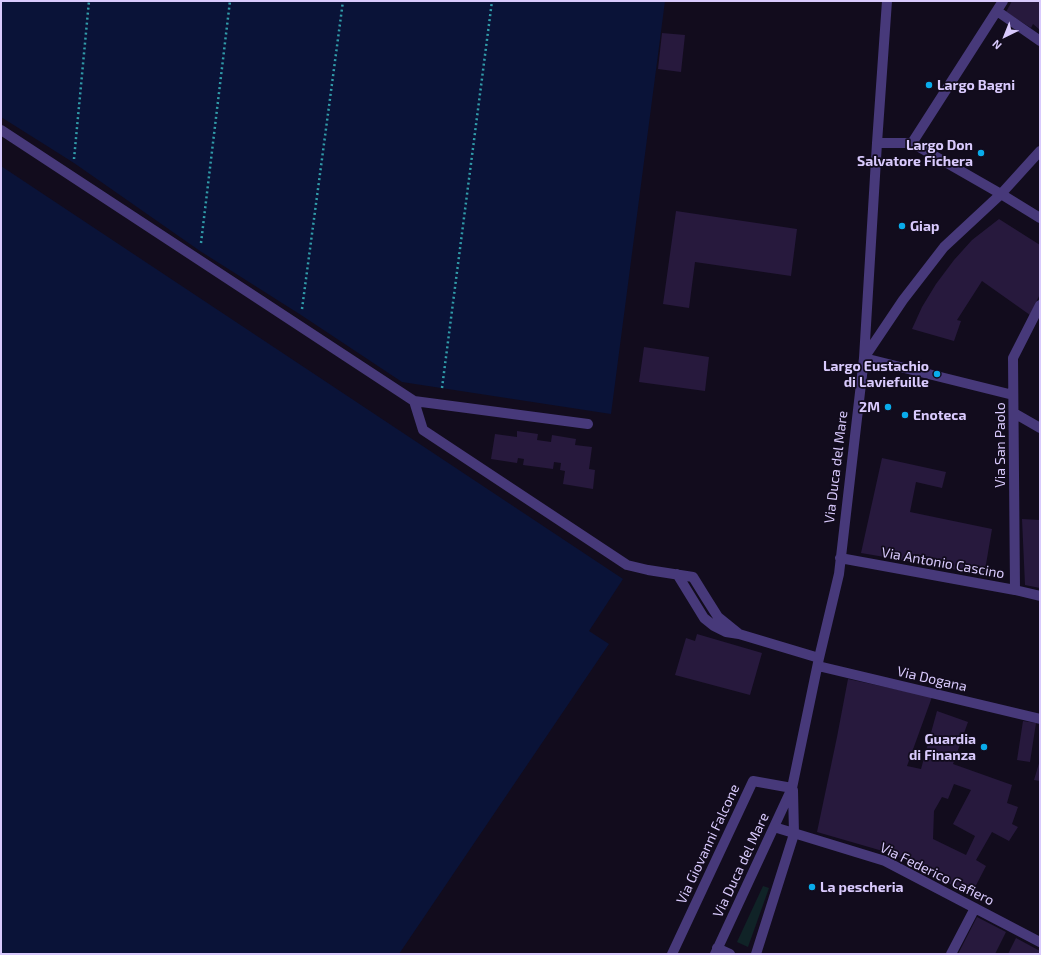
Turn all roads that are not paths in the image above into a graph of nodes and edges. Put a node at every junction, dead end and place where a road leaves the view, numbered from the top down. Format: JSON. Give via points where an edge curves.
{"nodes":[{"id":1,"x":888,"y":1,"type":"edge"},
{"id":2,"x":1003,"y":1,"type":"edge"},
{"id":3,"x":997,"y":11,"type":"junction"},
{"id":4,"x":1040,"y":41,"type":"edge"},
{"id":5,"x":1,"y":130,"type":"edge"},
{"id":6,"x":912,"y":142,"type":"junction"},
{"id":7,"x":877,"y":144,"type":"junction"},
{"id":8,"x":1040,"y":151,"type":"edge"},
{"id":9,"x":1001,"y":194,"type":"junction"},
{"id":10,"x":1040,"y":218,"type":"edge"},
{"id":11,"x":1040,"y":305,"type":"edge"},
{"id":12,"x":864,"y":358,"type":"junction"},
{"id":13,"x":1014,"y":395,"type":"junction"},
{"id":14,"x":414,"y":401,"type":"junction"},
{"id":15,"x":1014,"y":413,"type":"junction"},
{"id":16,"x":588,"y":424,"type":"dead end"},
{"id":17,"x":1040,"y":428,"type":"edge"},
{"id":18,"x":840,"y":558,"type":"junction"},
{"id":19,"x":677,"y":574,"type":"junction"},
{"id":20,"x":1015,"y":590,"type":"junction"},
{"id":21,"x":1040,"y":596,"type":"edge"},
{"id":22,"x":739,"y":634,"type":"junction"},
{"id":23,"x":819,"y":662,"type":"junction"},
{"id":24,"x":1040,"y":719,"type":"edge"},
{"id":25,"x":792,"y":788,"type":"junction"},
{"id":26,"x":774,"y":827,"type":"junction"},
{"id":27,"x":794,"y":834,"type":"junction"},
{"id":28,"x":975,"y":908,"type":"junction"},
{"id":29,"x":1040,"y":942,"type":"edge"},
{"id":30,"x":716,"y":951,"type":"edge"},
{"id":31,"x":672,"y":954,"type":"edge"},
{"id":32,"x":730,"y":954,"type":"edge"},
{"id":33,"x":756,"y":954,"type":"edge"},
{"id":34,"x":951,"y":954,"type":"edge"}],
"edges":[{"from":1,"to":7,"type":"street","name":"Via Duca del Mare"},
{"from":2,"to":3,"type":"street"},
{"from":3,"to":4,"type":"street"},
{"from":3,"to":6,"type":"street"},
{"from":5,"to":14,"type":"street"},
{"from":6,"to":7,"type":"street"},
{"from":6,"to":9,"type":"street"},
{"from":7,"to":12,"type":"street","name":"Via Duca del Mare"},
{"from":8,"to":9,"type":"street"},
{"from":9,"to":10,"type":"street"},
{"from":9,"to":12,"type":"street","via":[[944,246]]},
{"from":11,"to":13,"type":"street","name":"Via San Paolo","via":[[1013,358]]},
{"from":12,"to":13,"type":"street"},
{"from":12,"to":18,"type":"street","name":"Via Duca del Mare"},
{"from":13,"to":15,"type":"street","name":"Via San Paolo"},
{"from":14,"to":16,"type":"street"},
{"from":14,"to":19,"type":"street","via":[[423,430],[627,565]]},
{"from":15,"to":17,"type":"street"},
{"from":15,"to":20,"type":"street","name":"Via San Paolo"},
{"from":18,"to":20,"type":"street","name":"Via Antonio Cascino"},
{"from":18,"to":23,"type":"street","name":"Via Duca del Mare","via":[[839,574]]},
{"from":19,"to":22,"type":"street","via":[[693,577],[718,617]]},
{"from":19,"to":22,"type":"street","name":"Via Dogana","via":[[704,618],[726,632]]},
{"from":20,"to":21,"type":"street","name":"Via Antonio Cascino"},
{"from":22,"to":23,"type":"street","name":"Via Dogana"},
{"from":23,"to":24,"type":"street","name":"Via Dogana"},
{"from":23,"to":25,"type":"street","name":"Via Duca del Mare"},
{"from":25,"to":26,"type":"street","name":"Via Duca del Mare"},
{"from":25,"to":27,"type":"street","name":"Via Duca del Mare"},
{"from":25,"to":31,"type":"street","name":"Via Giovanni Falcone","via":[[753,781]]},
{"from":26,"to":27,"type":"street","name":"Via Federico Cafiero"},
{"from":26,"to":30,"type":"street","name":"Via Duca del Mare"},
{"from":27,"to":28,"type":"street","name":"Via Federico Cafiero","via":[[885,861]]},
{"from":27,"to":33,"type":"street","name":"Via Duca del Mare"},
{"from":28,"to":29,"type":"street","name":"Via Federico Cafiero"},
{"from":28,"to":34,"type":"street"},
{"from":30,"to":32,"type":"street"}]}
